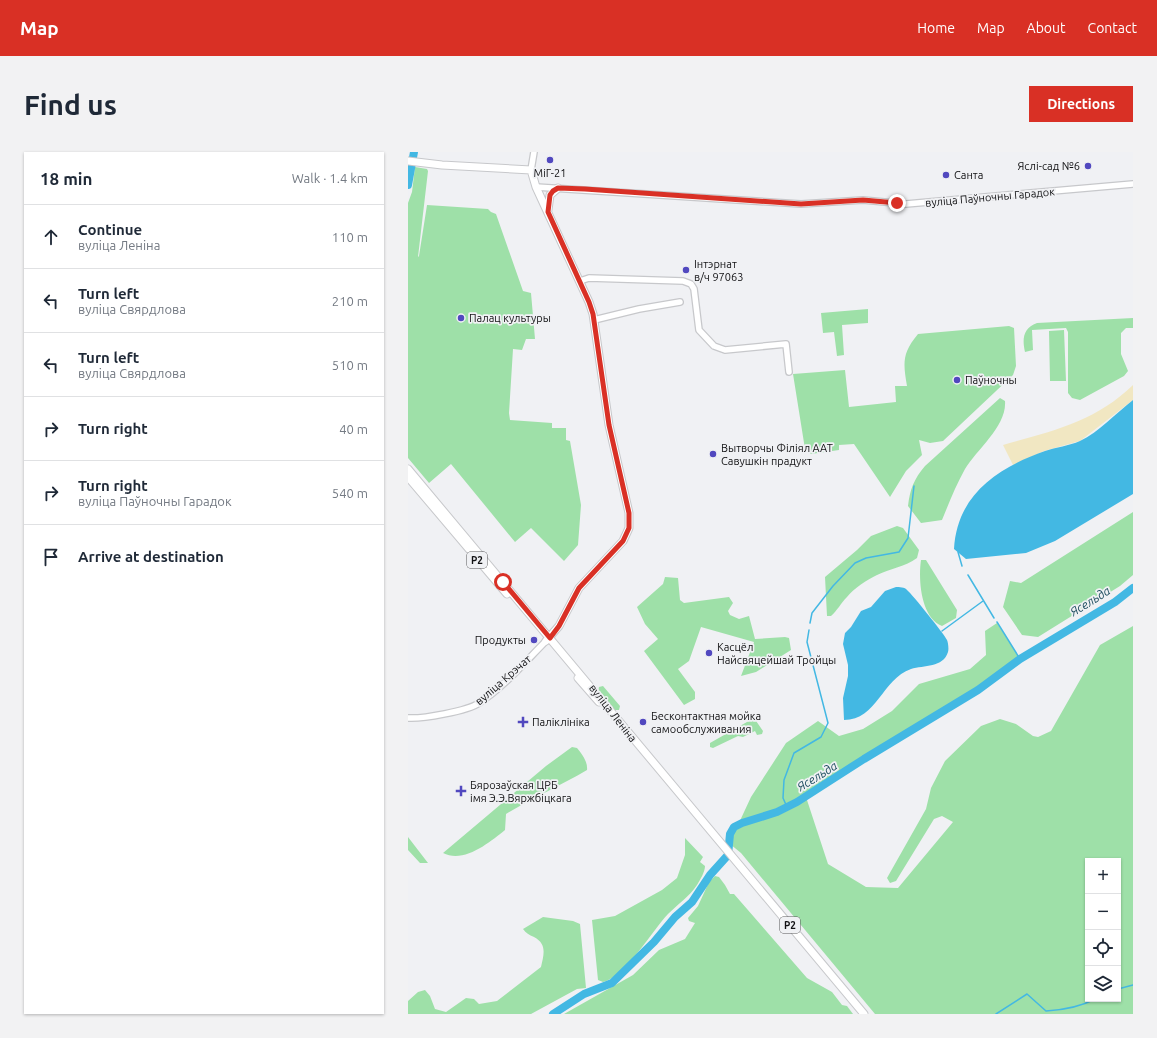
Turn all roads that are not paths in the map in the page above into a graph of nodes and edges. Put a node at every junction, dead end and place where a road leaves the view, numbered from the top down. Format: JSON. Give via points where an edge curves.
{"nodes":[{"id":1,"x":534,"y":152,"type":"edge"},
{"id":2,"x":408,"y":161,"type":"edge"},
{"id":3,"x":530,"y":170,"type":"junction"},
{"id":4,"x":1133,"y":184,"type":"edge"},
{"id":5,"x":536,"y":187,"type":"junction"},
{"id":6,"x":558,"y":188,"type":"junction"},
{"id":7,"x":548,"y":212,"type":"junction"},
{"id":8,"x":580,"y":281,"type":"junction"},
{"id":9,"x":680,"y":302,"type":"dead end"},
{"id":10,"x":594,"y":320,"type":"junction"},
{"id":11,"x":789,"y":372,"type":"dead end"},
{"id":12,"x":408,"y":469,"type":"edge"},
{"id":13,"x":408,"y":477,"type":"edge"},
{"id":14,"x":548,"y":639,"type":"junction"},
{"id":15,"x":408,"y":718,"type":"edge"},
{"id":16,"x":864,"y":1014,"type":"edge"}],
"edges":[{"from":1,"to":3,"type":"street"},
{"from":2,"to":3,"type":"main road"},
{"from":3,"to":5,"type":"main road"},
{"from":4,"to":6,"type":"street","name":"вуліца Паўночны Гарадок","via":[[906,204],[863,200],[801,204]]},
{"from":5,"to":6,"type":"street","name":"вуліца Паўночны Гарадок"},
{"from":5,"to":7,"type":"main road"},
{"from":6,"to":7,"type":"main road","via":[[550,195]]},
{"from":7,"to":8,"type":"main road"},
{"from":8,"to":10,"type":"main road"},
{"from":8,"to":11,"type":"street","via":[[589,278],[683,281],[692,284],[699,330],[714,346],[725,350],[786,344]]},
{"from":9,"to":10,"type":"street"},
{"from":10,"to":14,"type":"main road","via":[[609,425],[629,513],[629,528],[623,541],[579,588],[559,626]]},
{"from":12,"to":14,"type":"main road","name":"вуліца Леніна","number":"Р2"},
{"from":13,"to":14,"type":"main road","name":"вуліца Леніна","number":"Р2"},
{"from":14,"to":15,"type":"street","name":"вуліца Крэчат","via":[[479,704],[430,716]]},
{"from":14,"to":16,"type":"main road","name":"вуліца Леніна","number":"Р2","via":[[622,730],[638,745],[709,828]]}]}
